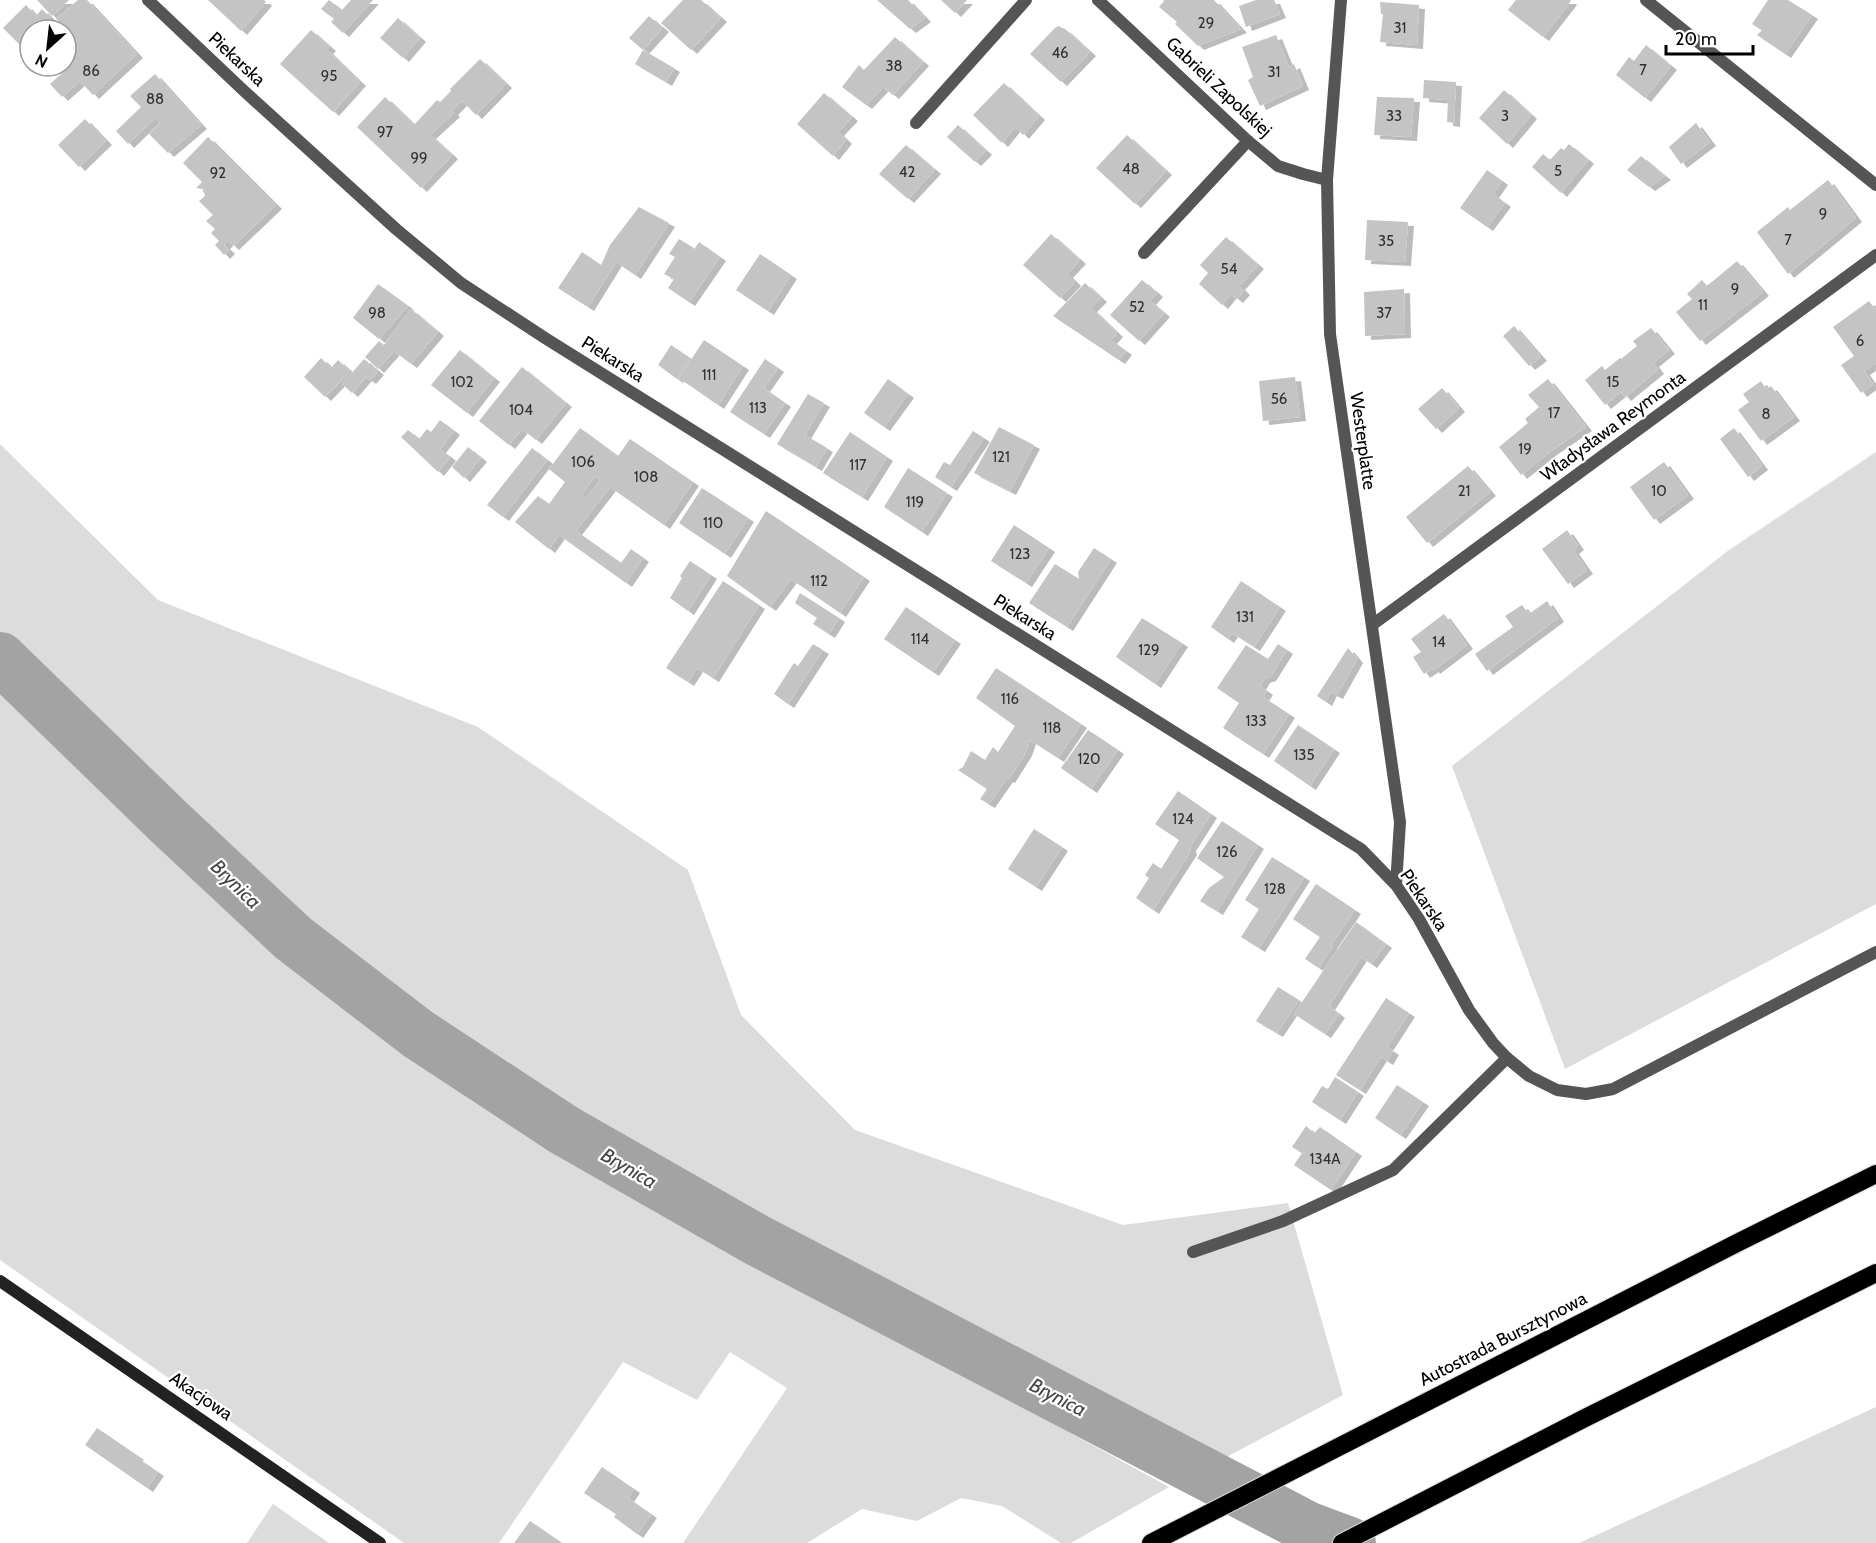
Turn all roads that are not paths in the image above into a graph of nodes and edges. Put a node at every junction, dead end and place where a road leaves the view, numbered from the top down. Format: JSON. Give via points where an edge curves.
{"nodes":[{"id":1,"x":148,"y":0,"type":"edge"},
{"id":2,"x":1026,"y":0,"type":"edge"},
{"id":3,"x":1098,"y":0,"type":"edge"},
{"id":4,"x":1341,"y":0,"type":"edge"},
{"id":5,"x":1646,"y":0,"type":"edge"},
{"id":6,"x":916,"y":123,"type":"dead end"},
{"id":7,"x":1248,"y":141,"type":"junction"},
{"id":8,"x":1327,"y":180,"type":"junction"},
{"id":9,"x":1876,"y":185,"type":"edge"},
{"id":10,"x":1144,"y":253,"type":"dead end"},
{"id":11,"x":1876,"y":255,"type":"edge"},
{"id":12,"x":1372,"y":626,"type":"junction"},
{"id":13,"x":1396,"y":885,"type":"junction"},
{"id":14,"x":1876,"y":952,"type":"edge"},
{"id":15,"x":1507,"y":1058,"type":"junction"},
{"id":16,"x":1876,"y":1174,"type":"edge"},
{"id":17,"x":1193,"y":1252,"type":"dead end"},
{"id":18,"x":1876,"y":1273,"type":"edge"},
{"id":19,"x":0,"y":1281,"type":"edge"},
{"id":20,"x":380,"y":1543,"type":"edge"},
{"id":21,"x":1151,"y":1543,"type":"edge"},
{"id":22,"x":1341,"y":1543,"type":"edge"}],
"edges":[{"from":1,"to":13,"type":"street","name":"Piekarska","via":[[396,229],[461,283],[1361,849]]},
{"from":2,"to":6,"type":"street"},
{"from":3,"to":7,"type":"street","name":"Gabrieli Zapolskiej"},
{"from":4,"to":8,"type":"street","name":"Westerplatte"},
{"from":5,"to":9,"type":"street"},
{"from":7,"to":8,"type":"street","name":"Gabrieli Zapolskiej","via":[[1278,166]]},
{"from":7,"to":10,"type":"street"},
{"from":8,"to":12,"type":"street","name":"Westerplatte","via":[[1330,334]]},
{"from":11,"to":12,"type":"street","name":"Władysława Reymonta"},
{"from":12,"to":13,"type":"street","name":"Westerplatte","via":[[1400,822]]},
{"from":13,"to":15,"type":"street","name":"Piekarska","via":[[1469,1010]]},
{"from":14,"to":15,"type":"street","name":"Piekarska","via":[[1613,1089],[1586,1094],[1557,1090],[1529,1076]]},
{"from":15,"to":17,"type":"street","via":[[1393,1170],[1283,1221]]},
{"from":16,"to":21,"type":"highway","name":"Autostrada Bursztynowa"},
{"from":18,"to":22,"type":"highway"},
{"from":19,"to":20,"type":"street","name":"Akacjowa"}]}
